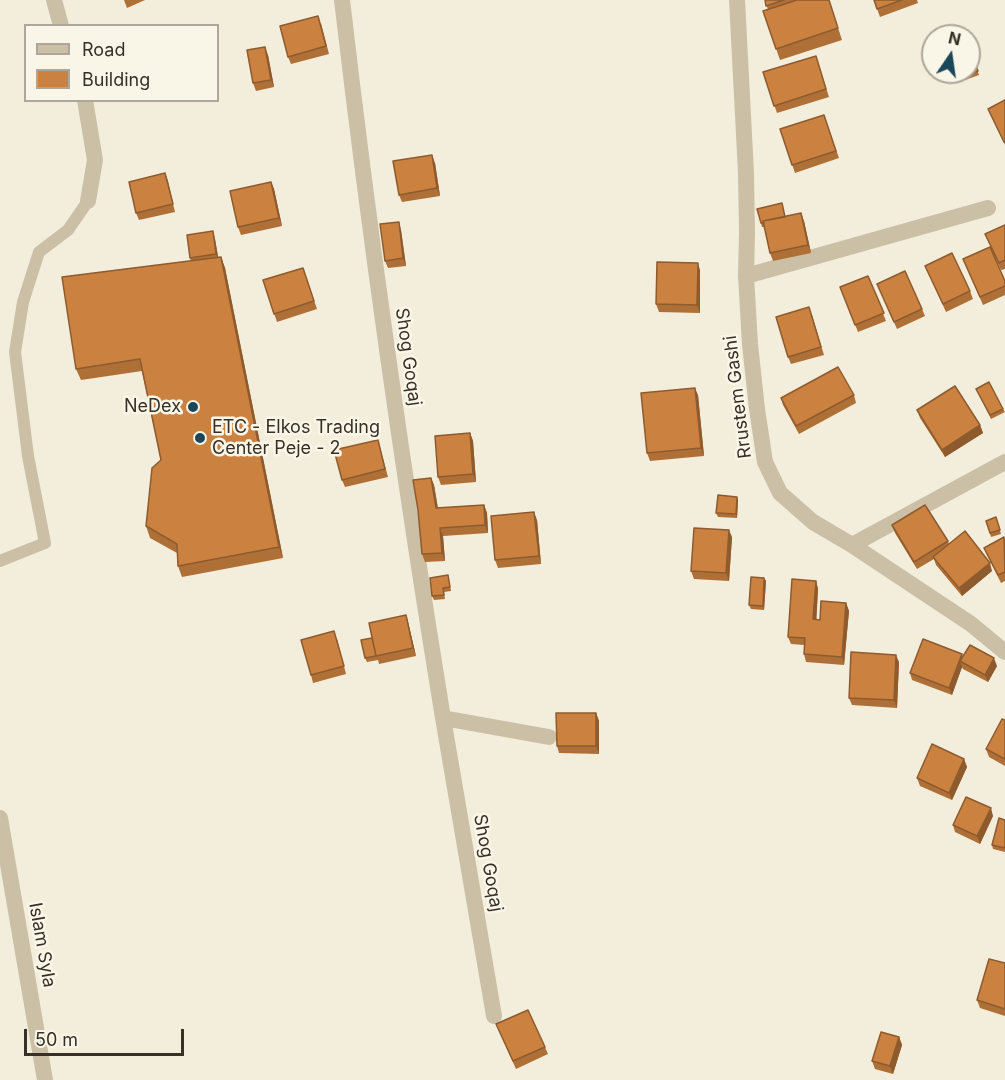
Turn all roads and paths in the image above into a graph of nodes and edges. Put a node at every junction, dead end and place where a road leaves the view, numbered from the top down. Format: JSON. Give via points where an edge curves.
{"nodes":[{"id":1,"x":54,"y":0,"type":"edge"},
{"id":2,"x":342,"y":0,"type":"edge"},
{"id":3,"x":737,"y":0,"type":"edge"},
{"id":4,"x":60,"y":24,"type":"edge"},
{"id":5,"x":85,"y":102,"type":"edge"},
{"id":6,"x":88,"y":201,"type":"joint"},
{"id":7,"x":988,"y":208,"type":"dead end"},
{"id":8,"x":746,"y":276,"type":"junction"},
{"id":9,"x":1005,"y":462,"type":"edge"},
{"id":10,"x":852,"y":545,"type":"junction"},
{"id":11,"x":0,"y":561,"type":"edge"},
{"id":12,"x":1005,"y":652,"type":"edge"},
{"id":13,"x":443,"y":718,"type":"junction"},
{"id":14,"x":549,"y":738,"type":"dead end"},
{"id":15,"x":0,"y":818,"type":"edge"},
{"id":16,"x":494,"y":1016,"type":"dead end"},
{"id":17,"x":45,"y":1080,"type":"edge"}],
"edges":[{"from":1,"to":4,"type":"street"},
{"from":2,"to":13,"type":"street","name":"Shog Goqaj","via":[[413,534]]},
{"from":3,"to":8,"type":"street","name":"Rrustem Gashi","via":[[746,173]]},
{"from":5,"to":6,"type":"street","via":[[95,160]]},
{"from":6,"to":11,"type":"lane","via":[[68,231],[39,252],[23,302],[15,352],[28,456],[45,543]]},
{"from":7,"to":8,"type":"street"},
{"from":8,"to":10,"type":"street","name":"Rrustem Gashi","via":[[754,387],[765,462],[780,493],[813,522]]},
{"from":9,"to":10,"type":"street"},
{"from":10,"to":12,"type":"street","name":"Rrustem Gashi","via":[[971,624]]},
{"from":13,"to":14,"type":"street"},
{"from":13,"to":16,"type":"street","name":"Shog Goqaj"},
{"from":15,"to":17,"type":"street","name":"Islam Syla"}]}
